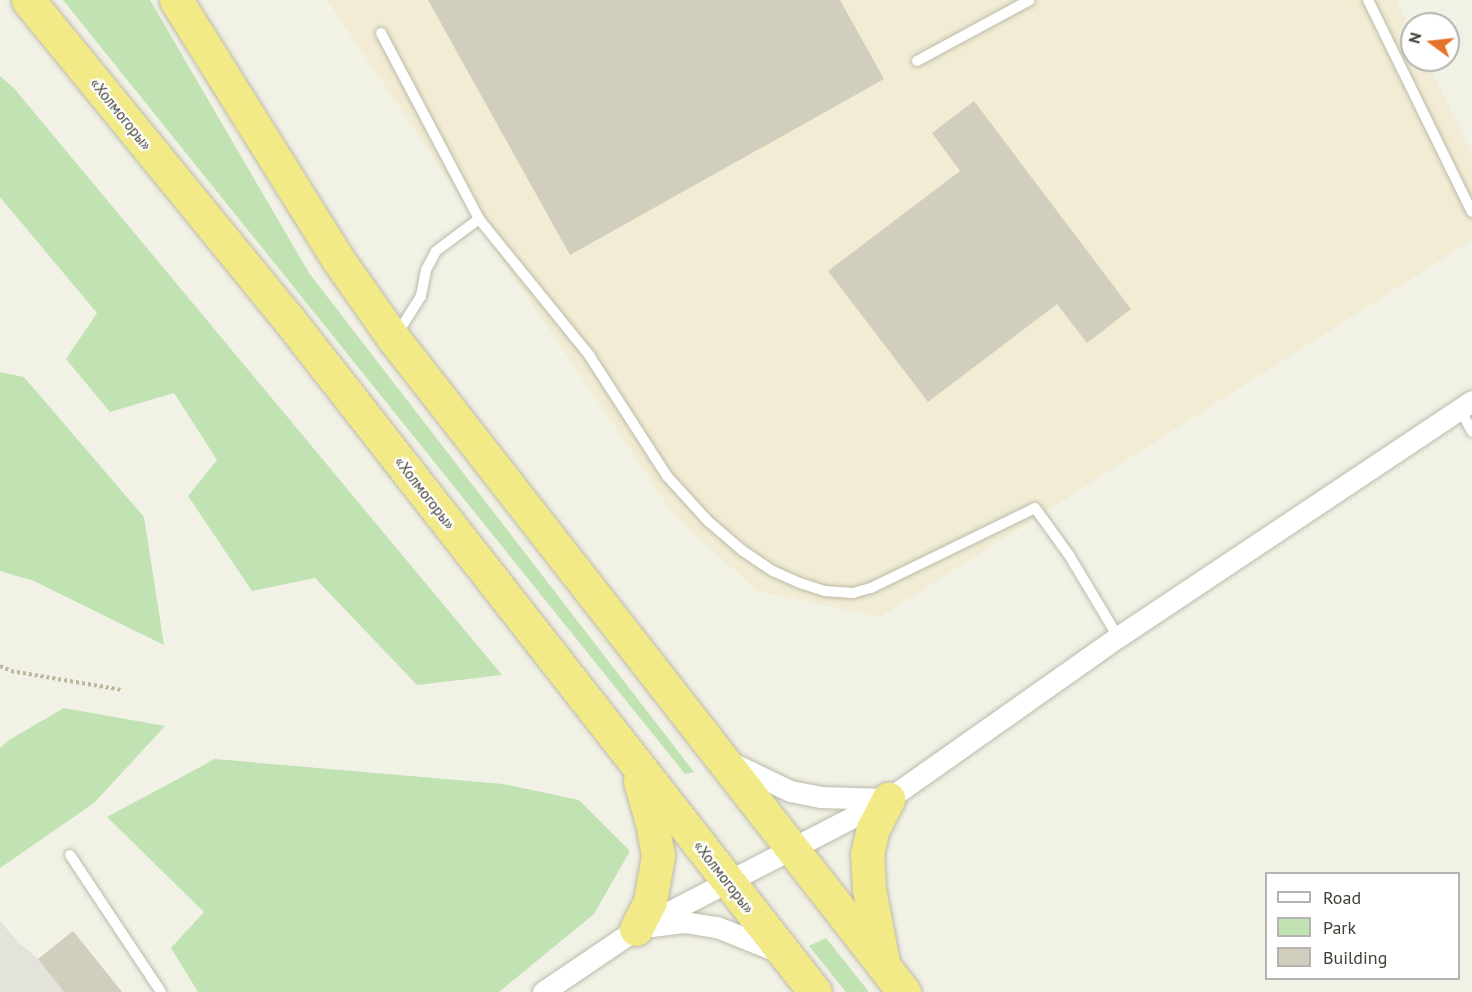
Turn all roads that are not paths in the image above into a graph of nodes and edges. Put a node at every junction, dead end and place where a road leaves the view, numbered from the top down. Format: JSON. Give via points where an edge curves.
{"nodes":[{"id":1,"x":28,"y":0,"type":"edge"},
{"id":2,"x":176,"y":0,"type":"edge"},
{"id":3,"x":1030,"y":0,"type":"edge"},
{"id":4,"x":1368,"y":0,"type":"edge"},
{"id":5,"x":381,"y":33,"type":"dead end"},
{"id":6,"x":917,"y":61,"type":"dead end"},
{"id":7,"x":1472,"y":212,"type":"edge"},
{"id":8,"x":479,"y":219,"type":"junction"},
{"id":9,"x":394,"y":339,"type":"junction"},
{"id":10,"x":1466,"y":405,"type":"edge"},
{"id":11,"x":1472,"y":432,"type":"edge"},
{"id":12,"x":1118,"y":638,"type":"junction"},
{"id":13,"x":718,"y":755,"type":"junction"},
{"id":14,"x":634,"y":762,"type":"junction"},
{"id":15,"x":888,"y":799,"type":"junction"},
{"id":16,"x":791,"y":849,"type":"junction"},
{"id":17,"x":70,"y":855,"type":"dead end"},
{"id":18,"x":727,"y":881,"type":"junction"},
{"id":19,"x":636,"y":929,"type":"junction"},
{"id":20,"x":784,"y":954,"type":"junction"},
{"id":21,"x":884,"y":966,"type":"junction"},
{"id":22,"x":161,"y":992,"type":"edge"},
{"id":23,"x":543,"y":992,"type":"edge"},
{"id":24,"x":815,"y":992,"type":"edge"},
{"id":25,"x":904,"y":992,"type":"edge"}],
"edges":[{"from":1,"to":14,"type":"highway","name":"«Холмогоры»","via":[[286,316]]},
{"from":2,"to":9,"type":"highway","via":[[339,261]]},
{"from":3,"to":6,"type":"lane"},
{"from":4,"to":7,"type":"lane"},
{"from":5,"to":8,"type":"lane"},
{"from":8,"to":9,"type":"lane","via":[[436,251],[426,270],[420,296]]},
{"from":8,"to":12,"type":"lane","via":[[590,355],[667,476],[708,521],[758,561],[800,583],[825,591],[853,593],[1035,508],[1069,555]]},
{"from":9,"to":13,"type":"highway"},
{"from":10,"to":11,"type":"lane"},
{"from":10,"to":12,"type":"street"},
{"from":12,"to":15,"type":"street"},
{"from":13,"to":15,"type":"street","via":[[790,792]]},
{"from":13,"to":16,"type":"highway"},
{"from":14,"to":18,"type":"highway","name":"«Холмогоры»"},
{"from":14,"to":19,"type":"highway","via":[[658,856],[650,901]]},
{"from":15,"to":16,"type":"street"},
{"from":15,"to":21,"type":"highway","via":[[873,829],[867,854],[869,889]]},
{"from":16,"to":18,"type":"street"},
{"from":16,"to":21,"type":"highway"},
{"from":17,"to":22,"type":"lane"},
{"from":18,"to":19,"type":"street"},
{"from":18,"to":20,"type":"highway","name":"«Холмогоры»"},
{"from":19,"to":20,"type":"street","via":[[684,922],[708,925]]},
{"from":19,"to":23,"type":"street"},
{"from":20,"to":24,"type":"highway","name":"«Холмогоры»"},
{"from":21,"to":25,"type":"highway"}]}
